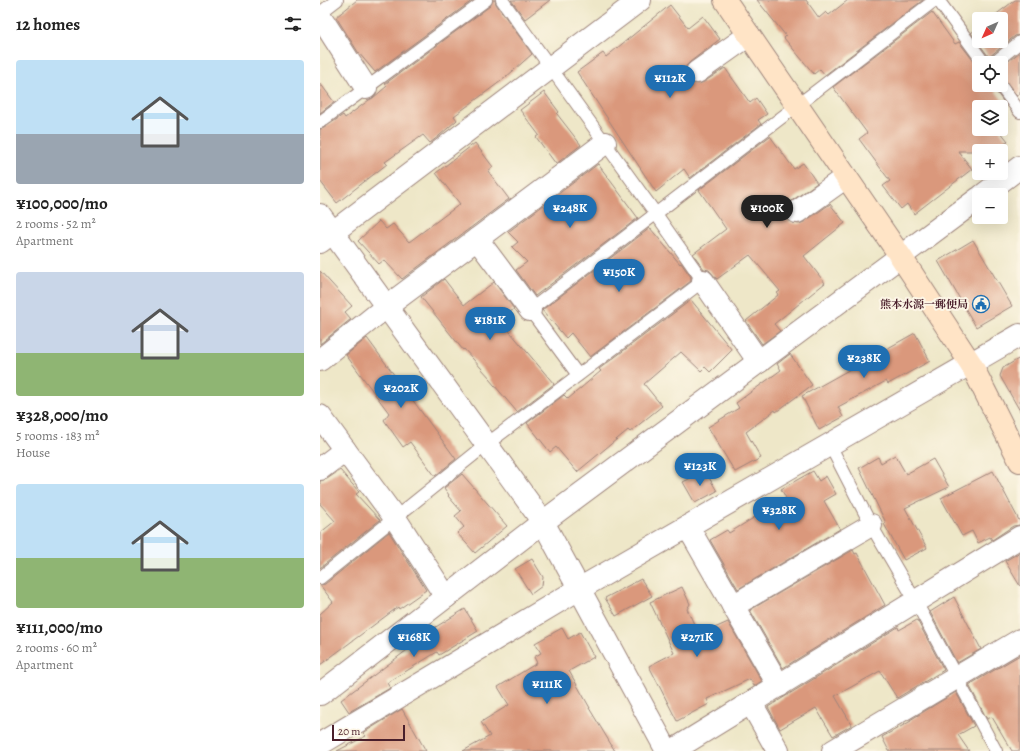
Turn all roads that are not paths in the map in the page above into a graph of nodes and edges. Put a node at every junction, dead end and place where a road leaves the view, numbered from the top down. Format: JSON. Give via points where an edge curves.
{"nodes":[{"id":1,"x":337,"y":0,"type":"edge"},
{"id":2,"x":486,"y":0,"type":"edge"},
{"id":3,"x":502,"y":0,"type":"edge"},
{"id":4,"x":640,"y":0,"type":"edge"},
{"id":5,"x":726,"y":0,"type":"edge"},
{"id":6,"x":936,"y":0,"type":"edge"},
{"id":7,"x":320,"y":13,"type":"edge"},
{"id":8,"x":320,"y":16,"type":"edge"},
{"id":9,"x":749,"y":34,"type":"junction"},
{"id":10,"x":1020,"y":42,"type":"edge"},
{"id":11,"x":979,"y":56,"type":"edge"},
{"id":12,"x":1003,"y":56,"type":"edge"},
{"id":13,"x":550,"y":68,"type":"junction"},
{"id":14,"x":697,"y":72,"type":"dead end"},
{"id":15,"x":366,"y":88,"type":"junction"},
{"id":16,"x":1005,"y":92,"type":"edge"},
{"id":17,"x":797,"y":105,"type":"junction"},
{"id":18,"x":1020,"y":112,"type":"edge"},
{"id":19,"x":320,"y":122,"type":"edge"},
{"id":20,"x":605,"y":143,"type":"junction"},
{"id":21,"x":1020,"y":167,"type":"edge"},
{"id":22,"x":846,"y":177,"type":"junction"},
{"id":23,"x":992,"y":188,"type":"edge"},
{"id":24,"x":972,"y":203,"type":"edge"},
{"id":25,"x":797,"y":212,"type":"dead end"},
{"id":26,"x":656,"y":214,"type":"junction"},
{"id":27,"x":324,"y":230,"type":"edge"},
{"id":28,"x":477,"y":239,"type":"junction"},
{"id":29,"x":901,"y":257,"type":"junction"},
{"id":30,"x":703,"y":281,"type":"junction"},
{"id":31,"x":386,"y":307,"type":"junction"},
{"id":32,"x":530,"y":310,"type":"junction"},
{"id":33,"x":1020,"y":335,"type":"edge"},
{"id":34,"x":320,"y":360,"type":"edge"},
{"id":35,"x":759,"y":362,"type":"junction"},
{"id":36,"x":971,"y":364,"type":"junction"},
{"id":37,"x":578,"y":376,"type":"junction"},
{"id":38,"x":320,"y":416,"type":"edge"},
{"id":39,"x":487,"y":444,"type":"junction"},
{"id":40,"x":830,"y":445,"type":"junction"},
{"id":41,"x":346,"y":450,"type":"junction"},
{"id":42,"x":1020,"y":461,"type":"edge"},
{"id":43,"x":320,"y":469,"type":"edge"},
{"id":44,"x":395,"y":518,"type":"junction"},
{"id":45,"x":543,"y":522,"type":"junction"},
{"id":46,"x":872,"y":525,"type":"junction"},
{"id":47,"x":688,"y":526,"type":"junction"},
{"id":48,"x":1020,"y":537,"type":"edge"},
{"id":49,"x":320,"y":578,"type":"edge"},
{"id":50,"x":579,"y":589,"type":"junction"},
{"id":51,"x":446,"y":597,"type":"junction"},
{"id":52,"x":916,"y":602,"type":"junction"},
{"id":53,"x":733,"y":606,"type":"junction"},
{"id":54,"x":1020,"y":640,"type":"edge"},
{"id":55,"x":956,"y":677,"type":"junction"},
{"id":56,"x":779,"y":686,"type":"junction"},
{"id":57,"x":321,"y":690,"type":"edge"},
{"id":58,"x":751,"y":703,"type":"junction"},
{"id":59,"x":325,"y":745,"type":"edge"},
{"id":60,"x":667,"y":751,"type":"edge"},
{"id":61,"x":672,"y":751,"type":"edge"},
{"id":62,"x":778,"y":751,"type":"edge"},
{"id":63,"x":833,"y":751,"type":"edge"},
{"id":64,"x":995,"y":751,"type":"edge"}],
"edges":[{"from":1,"to":7,"type":"lane"},
{"from":2,"to":15,"type":"lane"},
{"from":3,"to":13,"type":"lane"},
{"from":4,"to":13,"type":"street"},
{"from":5,"to":9,"type":"street"},
{"from":6,"to":11,"type":"lane"},
{"from":6,"to":17,"type":"lane"},
{"from":8,"to":15,"type":"street"},
{"from":9,"to":14,"type":"street"},
{"from":9,"to":17,"type":"street"},
{"from":10,"to":12,"type":"lane"},
{"from":13,"to":20,"type":"lane"},
{"from":13,"to":27,"type":"street"},
{"from":15,"to":19,"type":"lane"},
{"from":16,"to":18,"type":"lane"},
{"from":17,"to":22,"type":"street"},
{"from":17,"to":26,"type":"lane"},
{"from":20,"to":26,"type":"lane"},
{"from":20,"to":28,"type":"street"},
{"from":21,"to":23,"type":"street"},
{"from":22,"to":25,"type":"street"},
{"from":22,"to":29,"type":"street"},
{"from":24,"to":29,"type":"street"},
{"from":26,"to":30,"type":"lane"},
{"from":26,"to":32,"type":"lane"},
{"from":27,"to":31,"type":"street"},
{"from":28,"to":31,"type":"street"},
{"from":28,"to":32,"type":"street"},
{"from":29,"to":35,"type":"street"},
{"from":29,"to":36,"type":"street"},
{"from":30,"to":35,"type":"street"},
{"from":30,"to":37,"type":"lane"},
{"from":31,"to":34,"type":"street"},
{"from":31,"to":39,"type":"street"},
{"from":32,"to":37,"type":"lane"},
{"from":33,"to":36,"type":"street"},
{"from":35,"to":45,"type":"street"},
{"from":36,"to":40,"type":"street"},
{"from":36,"to":42,"type":"street"},
{"from":37,"to":39,"type":"lane"},
{"from":38,"to":41,"type":"street"},
{"from":39,"to":44,"type":"lane"},
{"from":39,"to":45,"type":"street"},
{"from":40,"to":46,"type":"lane"},
{"from":40,"to":47,"type":"street"},
{"from":41,"to":43,"type":"street"},
{"from":41,"to":44,"type":"street"},
{"from":44,"to":49,"type":"lane"},
{"from":44,"to":51,"type":"street"},
{"from":45,"to":50,"type":"street"},
{"from":45,"to":51,"type":"street"},
{"from":46,"to":52,"type":"lane"},
{"from":46,"to":53,"type":"street"},
{"from":47,"to":50,"type":"street"},
{"from":47,"to":53,"type":"street"},
{"from":48,"to":52,"type":"street"},
{"from":50,"to":59,"type":"street"},
{"from":50,"to":60,"type":"street"},
{"from":51,"to":57,"type":"street"},
{"from":52,"to":55,"type":"lane"},
{"from":52,"to":56,"type":"street"},
{"from":53,"to":56,"type":"street"},
{"from":54,"to":55,"type":"street"},
{"from":55,"to":63,"type":"street"},
{"from":55,"to":64,"type":"lane"},
{"from":56,"to":58,"type":"street"},
{"from":58,"to":61,"type":"street"},
{"from":58,"to":62,"type":"street"}]}
